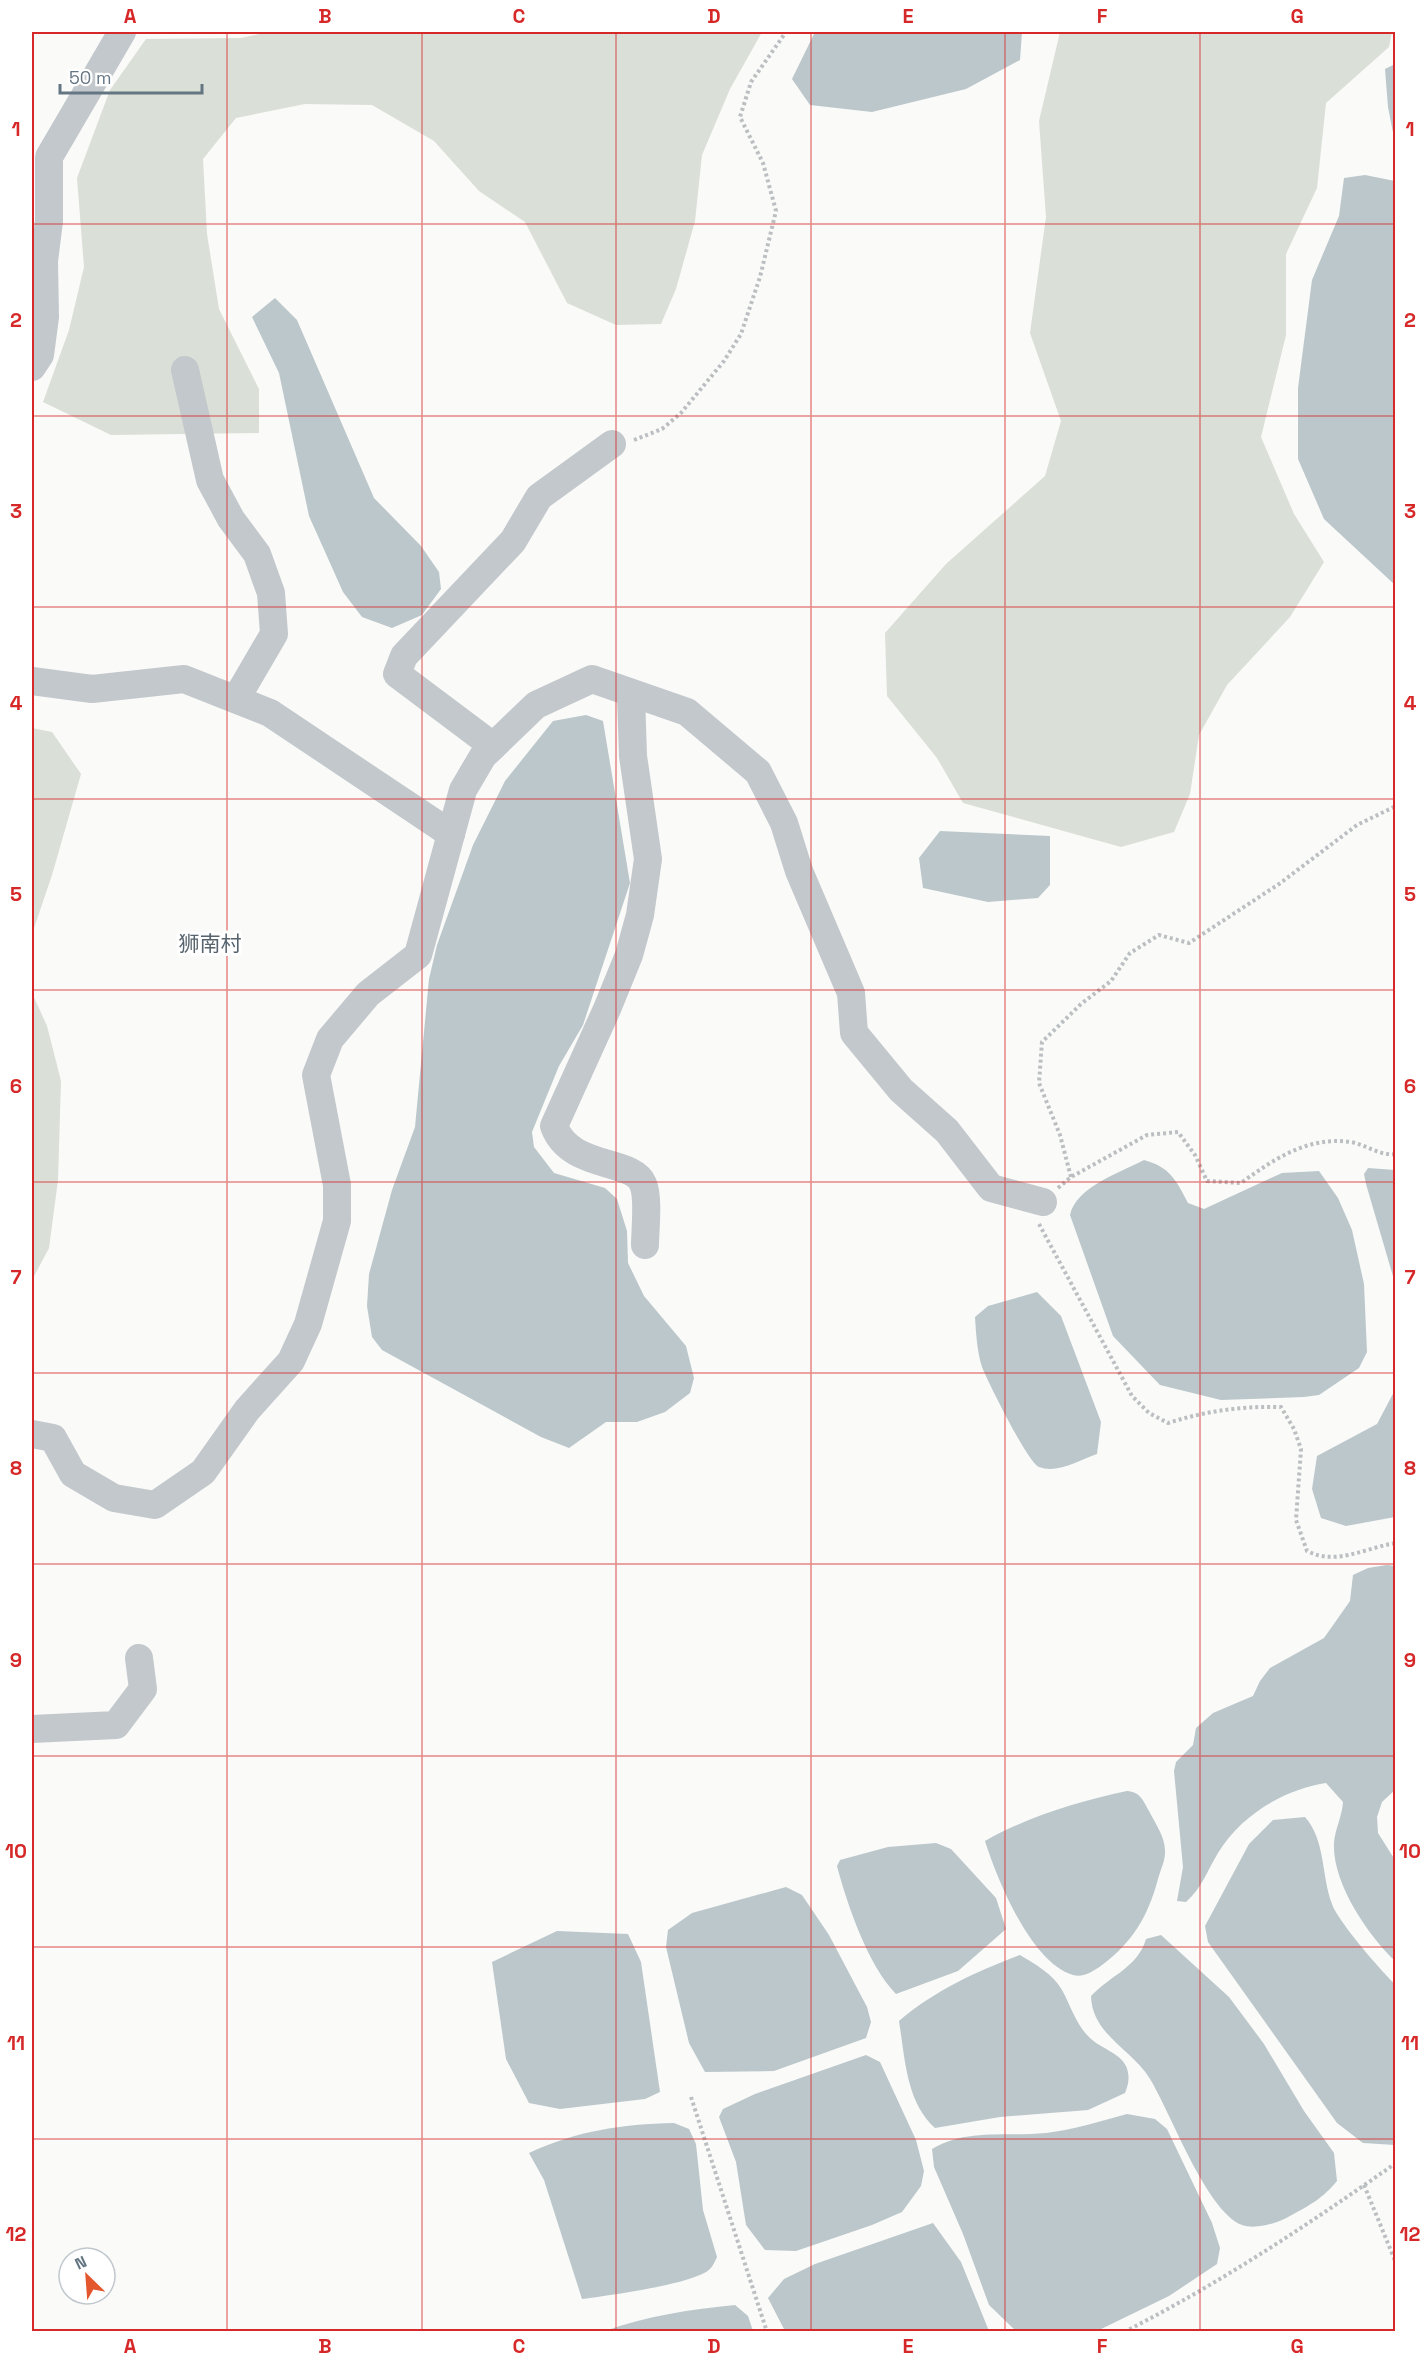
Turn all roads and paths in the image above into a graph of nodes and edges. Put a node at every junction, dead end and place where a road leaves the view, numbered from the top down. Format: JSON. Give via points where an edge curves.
{"nodes":[{"id":1,"x":122,"y":32,"type":"edge"},
{"id":2,"x":786,"y":32,"type":"edge"},
{"id":3,"x":32,"y":367,"type":"edge"},
{"id":4,"x":185,"y":370,"type":"dead end"},
{"id":5,"x":612,"y":444,"type":"joint"},
{"id":6,"x":32,"y":681,"type":"edge"},
{"id":7,"x":631,"y":695,"type":"junction"},
{"id":8,"x":236,"y":699,"type":"junction"},
{"id":9,"x":493,"y":746,"type":"junction"},
{"id":10,"x":1395,"y":806,"type":"edge"},
{"id":11,"x":451,"y":834,"type":"junction"},
{"id":12,"x":1395,"y":1154,"type":"edge"},
{"id":13,"x":1071,"y":1177,"type":"junction"},
{"id":14,"x":1043,"y":1202,"type":"junction"},
{"id":15,"x":645,"y":1245,"type":"dead end"},
{"id":16,"x":32,"y":1434,"type":"edge"},
{"id":17,"x":1395,"y":1543,"type":"edge"},
{"id":18,"x":139,"y":1658,"type":"dead end"},
{"id":19,"x":32,"y":1729,"type":"edge"},
{"id":20,"x":691,"y":2097,"type":"dead end"},
{"id":21,"x":1395,"y":2163,"type":"edge"},
{"id":22,"x":1364,"y":2185,"type":"junction"},
{"id":23,"x":1395,"y":2263,"type":"edge"},
{"id":24,"x":767,"y":2331,"type":"edge"},
{"id":25,"x":1124,"y":2331,"type":"edge"}],
"edges":[{"from":1,"to":3,"type":"street","via":[[49,157],[45,317],[40,355]]},
{"from":2,"to":5,"type":"path","via":[[751,82],[740,117],[763,163],[777,211],[741,334],[681,413],[662,429]]},
{"from":4,"to":8,"type":"street","via":[[210,480],[231,519],[257,554],[271,593],[274,634]]},
{"from":5,"to":9,"type":"street","via":[[539,497],[513,541],[404,656],[397,674]]},
{"from":6,"to":8,"type":"street","via":[[92,689],[184,679]]},
{"from":7,"to":9,"type":"street","via":[[592,679],[536,705]]},
{"from":7,"to":14,"type":"street","via":[[687,712],[758,772],[784,823],[799,871],[851,993],[854,1033],[901,1090],[947,1131],[991,1188]]},
{"from":7,"to":15,"type":"street","via":[[633,756],[648,859],[640,915],[611,998],[554,1126],[559,1140],[574,1152],[636,1175],[644,1185]]},
{"from":8,"to":11,"type":"street","via":[[270,713]]},
{"from":9,"to":11,"type":"street","via":[[463,790]]},
{"from":10,"to":13,"type":"path","via":[[1357,825],[1279,884],[1189,943],[1159,935],[1130,953],[1111,981],[1042,1042],[1039,1083],[1060,1135]]},
{"from":11,"to":16,"type":"street","via":[[418,955],[368,994],[330,1039],[316,1075],[337,1185],[337,1221],[308,1324],[291,1361],[247,1410],[203,1472],[155,1505],[114,1498],[73,1474],[53,1438]]},
{"from":12,"to":13,"type":"path","via":[[1387,1155],[1351,1142],[1307,1143],[1241,1183],[1207,1180],[1178,1132],[1147,1135]]},
{"from":13,"to":14,"type":"path"},
{"from":14,"to":17,"type":"path","via":[[1039,1223],[1132,1396],[1149,1413],[1167,1423],[1242,1406],[1281,1407],[1301,1449],[1296,1520],[1307,1551],[1322,1559]]},
{"from":18,"to":19,"type":"street","via":[[142,1689],[116,1725]]},
{"from":20,"to":24,"type":"path"},
{"from":21,"to":22,"type":"path"},
{"from":22,"to":23,"type":"path"},
{"from":22,"to":25,"type":"path","via":[[1166,2311]]}]}
